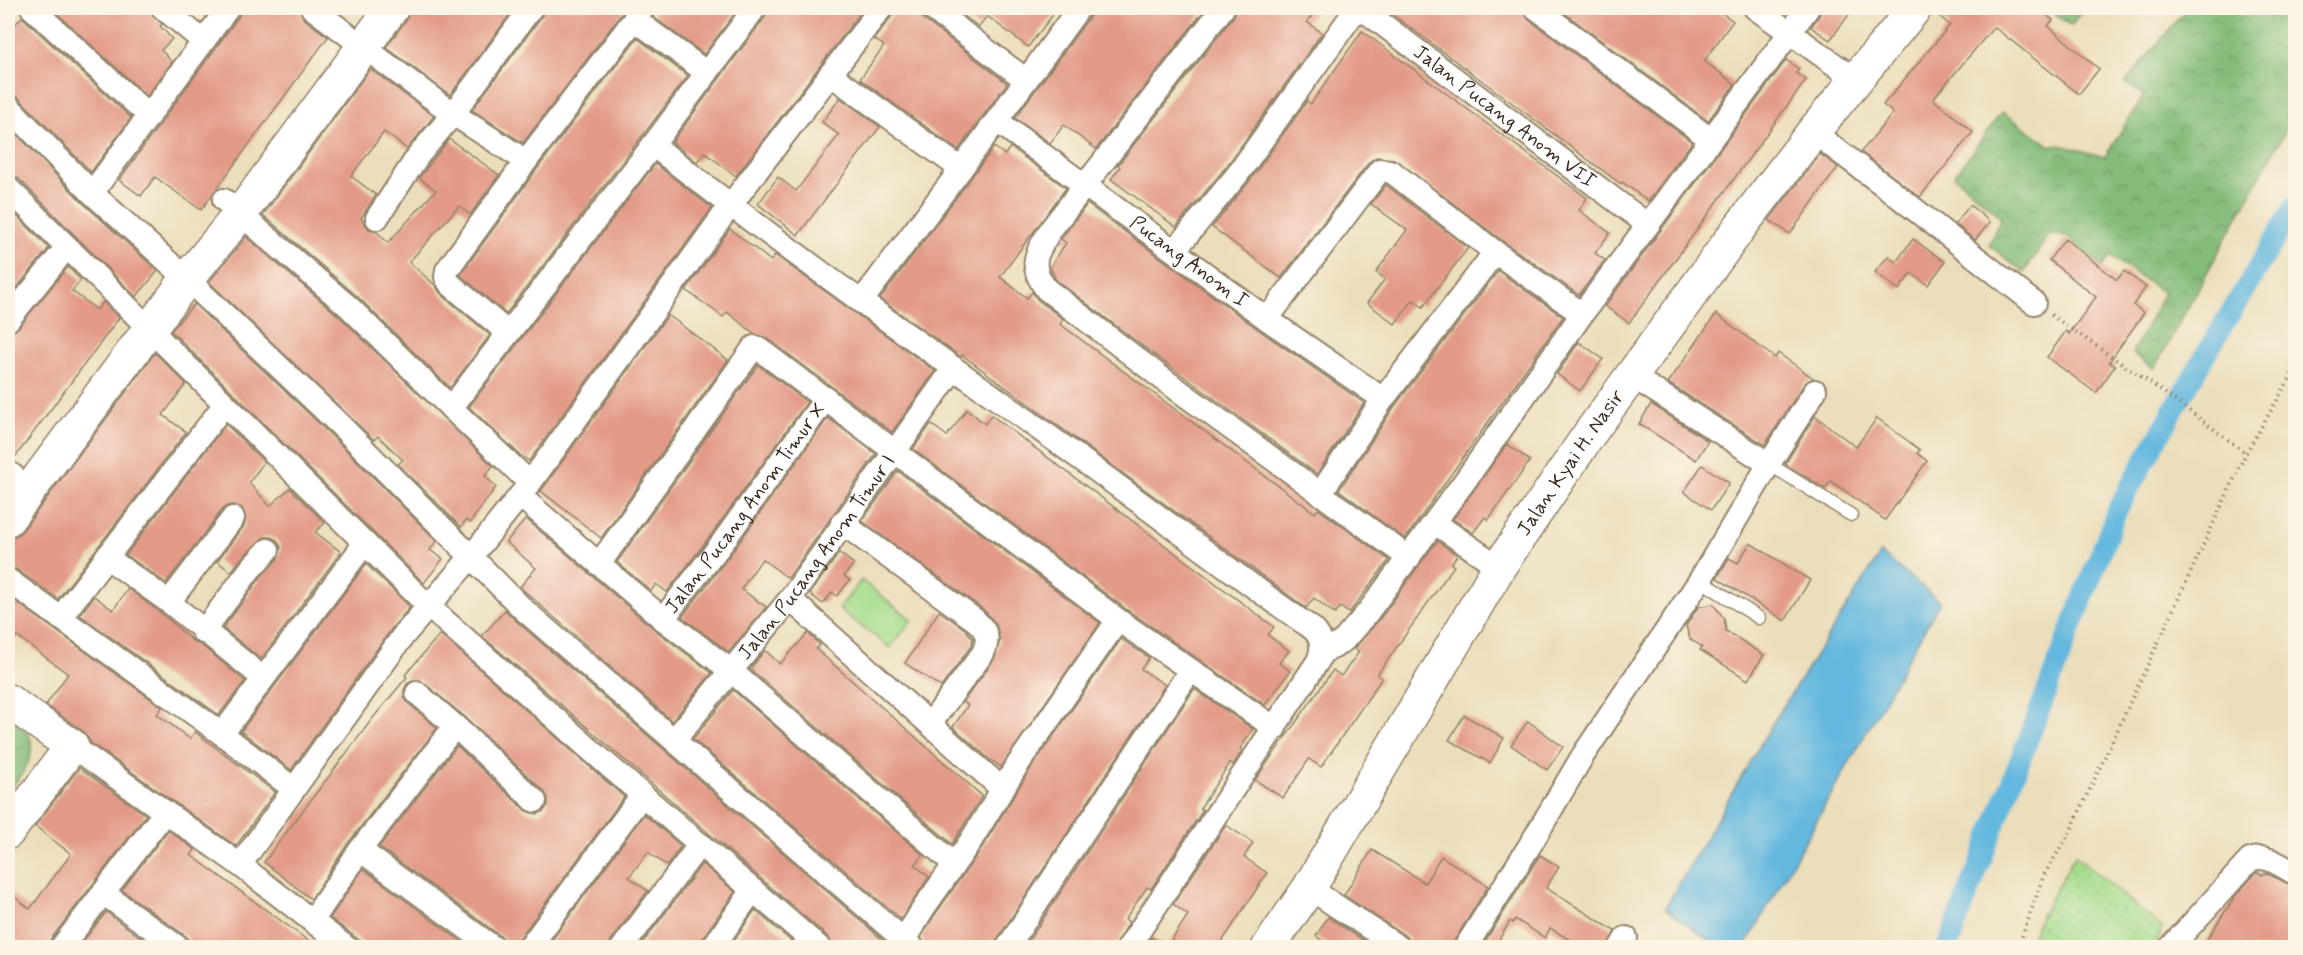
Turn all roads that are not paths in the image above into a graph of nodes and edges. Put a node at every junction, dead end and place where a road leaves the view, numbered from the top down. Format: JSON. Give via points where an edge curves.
{"nodes":[{"id":1,"x":32,"y":8,"type":"edge"},
{"id":2,"x":163,"y":8,"type":"edge"},
{"id":3,"x":228,"y":8,"type":"edge"},
{"id":4,"x":312,"y":8,"type":"edge"},
{"id":5,"x":368,"y":8,"type":"edge"},
{"id":6,"x":392,"y":8,"type":"edge"},
{"id":7,"x":531,"y":8,"type":"edge"},
{"id":8,"x":755,"y":8,"type":"edge"},
{"id":9,"x":881,"y":8,"type":"edge"},
{"id":10,"x":931,"y":8,"type":"edge"},
{"id":11,"x":1079,"y":8,"type":"edge"},
{"id":12,"x":1223,"y":8,"type":"edge"},
{"id":13,"x":1359,"y":8,"type":"edge"},
{"id":14,"x":1536,"y":8,"type":"edge"},
{"id":15,"x":1755,"y":8,"type":"edge"},
{"id":16,"x":1808,"y":8,"type":"edge"},
{"id":17,"x":1915,"y":8,"type":"edge"},
{"id":18,"x":638,"y":13,"type":"edge"},
{"id":19,"x":1789,"y":32,"type":"junction"},
{"id":20,"x":355,"y":40,"type":"junction"},
{"id":21,"x":203,"y":42,"type":"junction"},
{"id":22,"x":707,"y":73,"type":"junction"},
{"id":23,"x":830,"y":74,"type":"junction"},
{"id":24,"x":1855,"y":79,"type":"junction"},
{"id":25,"x":1026,"y":80,"type":"junction"},
{"id":26,"x":8,"y":106,"type":"edge"},
{"id":27,"x":453,"y":114,"type":"junction"},
{"id":28,"x":149,"y":116,"type":"junction"},
{"id":29,"x":997,"y":121,"type":"junction"},
{"id":30,"x":1813,"y":132,"type":"junction"},
{"id":31,"x":1710,"y":139,"type":"junction"},
{"id":32,"x":653,"y":146,"type":"junction"},
{"id":33,"x":526,"y":161,"type":"junction"},
{"id":34,"x":961,"y":169,"type":"junction"},
{"id":35,"x":1086,"y":185,"type":"junction"},
{"id":36,"x":8,"y":191,"type":"edge"},
{"id":37,"x":92,"y":193,"type":"junction"},
{"id":38,"x":233,"y":206,"type":"junction"},
{"id":39,"x":730,"y":206,"type":"junction"},
{"id":40,"x":377,"y":218,"type":"dead end"},
{"id":41,"x":1648,"y":225,"type":"junction"},
{"id":42,"x":67,"y":247,"type":"junction"},
{"id":43,"x":1175,"y":250,"type":"junction"},
{"id":44,"x":1495,"y":252,"type":"junction"},
{"id":45,"x":180,"y":273,"type":"junction"},
{"id":46,"x":861,"y":302,"type":"junction"},
{"id":47,"x":2034,"y":303,"type":"road end"},
{"id":48,"x":1582,"y":314,"type":"junction"},
{"id":49,"x":1267,"y":319,"type":"junction"},
{"id":50,"x":8,"y":320,"type":"edge"},
{"id":51,"x":144,"y":323,"type":"junction"},
{"id":52,"x":508,"y":333,"type":"junction"},
{"id":53,"x":954,"y":368,"type":"junction"},
{"id":54,"x":1632,"y":376,"type":"junction"},
{"id":55,"x":1815,"y":391,"type":"dead end"},
{"id":56,"x":826,"y":398,"type":"junction"},
{"id":57,"x":1383,"y":399,"type":"junction"},
{"id":58,"x":225,"y":404,"type":"junction"},
{"id":59,"x":451,"y":408,"type":"junction"},
{"id":60,"x":896,"y":452,"type":"junction"},
{"id":61,"x":1769,"y":464,"type":"junction"},
{"id":62,"x":10,"y":480,"type":"edge"},
{"id":63,"x":525,"y":490,"type":"junction"},
{"id":64,"x":1320,"y":494,"type":"junction"},
{"id":65,"x":1851,"y":515,"type":"dead end"},
{"id":66,"x":233,"y":518,"type":"dead end"},
{"id":67,"x":8,"y":519,"type":"edge"},
{"id":68,"x":842,"y":523,"type":"junction"},
{"id":69,"x":1435,"y":523,"type":"junction"},
{"id":70,"x":365,"y":543,"type":"junction"},
{"id":71,"x":268,"y":550,"type":"dead end"},
{"id":72,"x":106,"y":556,"type":"junction"},
{"id":73,"x":471,"y":557,"type":"junction"},
{"id":74,"x":1409,"y":558,"type":"junction"},
{"id":75,"x":599,"y":564,"type":"junction"},
{"id":76,"x":1499,"y":567,"type":"junction"},
{"id":77,"x":8,"y":580,"type":"edge"},
{"id":78,"x":1700,"y":580,"type":"junction"},
{"id":79,"x":790,"y":599,"type":"junction"},
{"id":80,"x":169,"y":602,"type":"junction"},
{"id":81,"x":428,"y":606,"type":"junction"},
{"id":82,"x":60,"y":618,"type":"junction"},
{"id":83,"x":1759,"y":618,"type":"dead end"},
{"id":84,"x":663,"y":619,"type":"junction"},
{"id":85,"x":1118,"y":620,"type":"junction"},
{"id":86,"x":203,"y":632,"type":"junction"},
{"id":87,"x":1322,"y":652,"type":"junction"},
{"id":88,"x":730,"y":670,"type":"junction"},
{"id":89,"x":1190,"y":671,"type":"junction"},
{"id":90,"x":263,"y":678,"type":"junction"},
{"id":91,"x":417,"y":693,"type":"dead end"},
{"id":92,"x":8,"y":701,"type":"edge"},
{"id":93,"x":930,"y":724,"type":"junction"},
{"id":94,"x":456,"y":726,"type":"junction"},
{"id":95,"x":1275,"y":728,"type":"junction"},
{"id":96,"x":222,"y":734,"type":"junction"},
{"id":97,"x":674,"y":740,"type":"junction"},
{"id":98,"x":66,"y":741,"type":"junction"},
{"id":99,"x":294,"y":789,"type":"junction"},
{"id":100,"x":1002,"y":789,"type":"junction"},
{"id":101,"x":642,"y":795,"type":"junction"},
{"id":102,"x":536,"y":801,"type":"dead end"},
{"id":103,"x":8,"y":805,"type":"edge"},
{"id":104,"x":165,"y":812,"type":"junction"},
{"id":105,"x":8,"y":832,"type":"edge"},
{"id":106,"x":700,"y":844,"type":"junction"},
{"id":107,"x":360,"y":850,"type":"junction"},
{"id":108,"x":954,"y":864,"type":"junction"},
{"id":109,"x":240,"y":865,"type":"junction"},
{"id":110,"x":2295,"y":874,"type":"edge"},
{"id":111,"x":1309,"y":888,"type":"junction"},
{"id":112,"x":753,"y":890,"type":"junction"},
{"id":113,"x":103,"y":893,"type":"junction"},
{"id":114,"x":312,"y":921,"type":"junction"},
{"id":115,"x":909,"y":944,"type":"edge"},
{"id":116,"x":173,"y":946,"type":"edge"},
{"id":117,"x":61,"y":948,"type":"edge"},
{"id":118,"x":346,"y":948,"type":"edge"},
{"id":119,"x":494,"y":948,"type":"edge"},
{"id":120,"x":529,"y":948,"type":"edge"},
{"id":121,"x":622,"y":948,"type":"edge"},
{"id":122,"x":712,"y":948,"type":"edge"},
{"id":123,"x":820,"y":948,"type":"edge"},
{"id":124,"x":1006,"y":948,"type":"edge"},
{"id":125,"x":1128,"y":948,"type":"edge"},
{"id":126,"x":1268,"y":948,"type":"edge"},
{"id":127,"x":1400,"y":948,"type":"edge"},
{"id":128,"x":1464,"y":948,"type":"edge"},
{"id":129,"x":2170,"y":948,"type":"edge"}],
"edges":[{"from":1,"to":28,"type":"street"},
{"from":2,"to":21,"type":"street"},
{"from":3,"to":21,"type":"street"},
{"from":4,"to":20,"type":"street"},
{"from":5,"to":20,"type":"main road"},
{"from":6,"to":20,"type":"main road"},
{"from":7,"to":27,"type":"street"},
{"from":8,"to":22,"type":"street"},
{"from":9,"to":23,"type":"street"},
{"from":10,"to":25,"type":"street"},
{"from":11,"to":25,"type":"street"},
{"from":12,"to":35,"type":"street"},
{"from":13,"to":41,"type":"street","name":"Jalan Pucang Anom VII"},
{"from":13,"to":43,"type":"street","via":[[1237,175]]},
{"from":14,"to":31,"type":"street"},
{"from":15,"to":19,"type":"street"},
{"from":16,"to":19,"type":"street"},
{"from":17,"to":24,"type":"main road","name":"Jalan Kyai H. Nasir"},
{"from":18,"to":22,"type":"street"},
{"from":18,"to":33,"type":"street"},
{"from":19,"to":24,"type":"street"},
{"from":19,"to":31,"type":"street"},
{"from":20,"to":27,"type":"street"},
{"from":20,"to":38,"type":"main road"},
{"from":21,"to":28,"type":"street"},
{"from":22,"to":32,"type":"street"},
{"from":23,"to":34,"type":"street"},
{"from":23,"to":39,"type":"street"},
{"from":24,"to":30,"type":"main road","name":"Jalan Kyai H. Nasir"},
{"from":25,"to":29,"type":"street"},
{"from":26,"to":37,"type":"street"},
{"from":27,"to":33,"type":"street"},
{"from":27,"to":40,"type":"street","via":[[418,156]]},
{"from":28,"to":37,"type":"street"},
{"from":29,"to":34,"type":"street"},
{"from":29,"to":35,"type":"street","name":"Pucang Anom I"},
{"from":30,"to":47,"type":"street"},
{"from":30,"to":54,"type":"main road","name":"Jalan Kyai H. Nasir"},
{"from":31,"to":41,"type":"street"},
{"from":32,"to":39,"type":"street"},
{"from":32,"to":52,"type":"street"},
{"from":33,"to":52,"type":"street","via":[[446,274],[450,284]]},
{"from":34,"to":46,"type":"street"},
{"from":35,"to":43,"type":"street","name":"Pucang Anom I"},
{"from":35,"to":64,"type":"street","via":[[1051,229],[1035,258],[1038,279],[1163,379]]},
{"from":36,"to":42,"type":"street"},
{"from":37,"to":45,"type":"street"},
{"from":38,"to":45,"type":"main road"},
{"from":38,"to":59,"type":"street","via":[[349,307]]},
{"from":39,"to":46,"type":"street"},
{"from":39,"to":63,"type":"street"},
{"from":41,"to":48,"type":"street"},
{"from":42,"to":50,"type":"street"},
{"from":42,"to":51,"type":"street"},
{"from":43,"to":49,"type":"street","name":"Pucang Anom I"},
{"from":44,"to":48,"type":"street"},
{"from":44,"to":49,"type":"street","via":[[1392,172],[1380,170]]},
{"from":44,"to":57,"type":"street"},
{"from":45,"to":51,"type":"main road"},
{"from":45,"to":73,"type":"street"},
{"from":46,"to":53,"type":"street"},
{"from":48,"to":69,"type":"street"},
{"from":49,"to":57,"type":"street","name":"Pucang Anom I"},
{"from":51,"to":58,"type":"street"},
{"from":51,"to":62,"type":"main road"},
{"from":51,"to":67,"type":"main road"},
{"from":52,"to":59,"type":"street"},
{"from":53,"to":60,"type":"street","name":"Jalan Pucang Anom Timur I"},
{"from":53,"to":87,"type":"street","via":[[1313,629],[1320,636]]},
{"from":54,"to":61,"type":"street"},
{"from":54,"to":76,"type":"main road","name":"Jalan Kyai H. Nasir"},
{"from":55,"to":61,"type":"street"},
{"from":56,"to":60,"type":"street"},
{"from":56,"to":75,"type":"street","via":[[754,347]]},
{"from":56,"to":84,"type":"street","name":"Jalan Pucang Anom Timur X"},
{"from":57,"to":64,"type":"street"},
{"from":58,"to":70,"type":"street"},
{"from":58,"to":72,"type":"street"},
{"from":59,"to":63,"type":"street"},
{"from":60,"to":68,"type":"street","name":"Jalan Pucang Anom Timur I"},
{"from":60,"to":85,"type":"street"},
{"from":61,"to":65,"type":"lane"},
{"from":61,"to":78,"type":"street"},
{"from":63,"to":73,"type":"street"},
{"from":63,"to":75,"type":"street"},
{"from":64,"to":74,"type":"street"},
{"from":66,"to":80,"type":"street"},
{"from":68,"to":79,"type":"street","name":"Jalan Pucang Anom Timur I"},
{"from":68,"to":93,"type":"street","via":[[975,620],[986,633],[983,653]]},
{"from":69,"to":74,"type":"street"},
{"from":69,"to":76,"type":"street"},
{"from":70,"to":81,"type":"street"},
{"from":70,"to":90,"type":"street"},
{"from":71,"to":86,"type":"street"},
{"from":72,"to":80,"type":"street"},
{"from":72,"to":82,"type":"street"},
{"from":73,"to":81,"type":"street"},
{"from":73,"to":97,"type":"street","via":[[523,609]]},
{"from":74,"to":87,"type":"street","via":[[1354,629]]},
{"from":75,"to":84,"type":"street"},
{"from":76,"to":111,"type":"main road","name":"Jalan Kyai H. Nasir"},
{"from":77,"to":82,"type":"street"},
{"from":78,"to":83,"type":"lane"},
{"from":78,"to":128,"type":"street","via":[[1582,757]]},
{"from":79,"to":88,"type":"street","name":"Jalan Pucang Anom Timur I"},
{"from":79,"to":93,"type":"street"},
{"from":80,"to":86,"type":"street"},
{"from":81,"to":99,"type":"street"},
{"from":81,"to":101,"type":"street"},
{"from":82,"to":96,"type":"street"},
{"from":84,"to":88,"type":"street"},
{"from":85,"to":89,"type":"street"},
{"from":85,"to":100,"type":"street"},
{"from":86,"to":90,"type":"street"},
{"from":87,"to":95,"type":"street"},
{"from":88,"to":97,"type":"street","name":"Jalan Pucang Anom Timur I"},
{"from":88,"to":108,"type":"street"},
{"from":89,"to":95,"type":"street"},
{"from":89,"to":124,"type":"street"},
{"from":90,"to":96,"type":"street"},
{"from":91,"to":94,"type":"street"},
{"from":92,"to":98,"type":"main road"},
{"from":93,"to":100,"type":"street"},
{"from":94,"to":102,"type":"street"},
{"from":94,"to":107,"type":"street"},
{"from":95,"to":125,"type":"street"},
{"from":96,"to":99,"type":"street"},
{"from":97,"to":115,"type":"street"},
{"from":98,"to":103,"type":"main road"},
{"from":98,"to":104,"type":"street"},
{"from":98,"to":105,"type":"main road"},
{"from":99,"to":109,"type":"street"},
{"from":100,"to":108,"type":"street"},
{"from":101,"to":106,"type":"street"},
{"from":101,"to":120,"type":"street"},
{"from":104,"to":109,"type":"street"},
{"from":104,"to":113,"type":"street"},
{"from":106,"to":112,"type":"street"},
{"from":106,"to":121,"type":"street"},
{"from":107,"to":114,"type":"street"},
{"from":107,"to":119,"type":"street"},
{"from":108,"to":115,"type":"street"},
{"from":109,"to":114,"type":"street"},
{"from":110,"to":129,"type":"street","via":[[2266,858],[2250,860]]},
{"from":111,"to":126,"type":"main road","name":"Jalan Kyai H. Nasir"},
{"from":111,"to":127,"type":"street"},
{"from":112,"to":122,"type":"street"},
{"from":112,"to":123,"type":"street"},
{"from":113,"to":116,"type":"street"},
{"from":113,"to":117,"type":"street"},
{"from":114,"to":118,"type":"street"}]}
